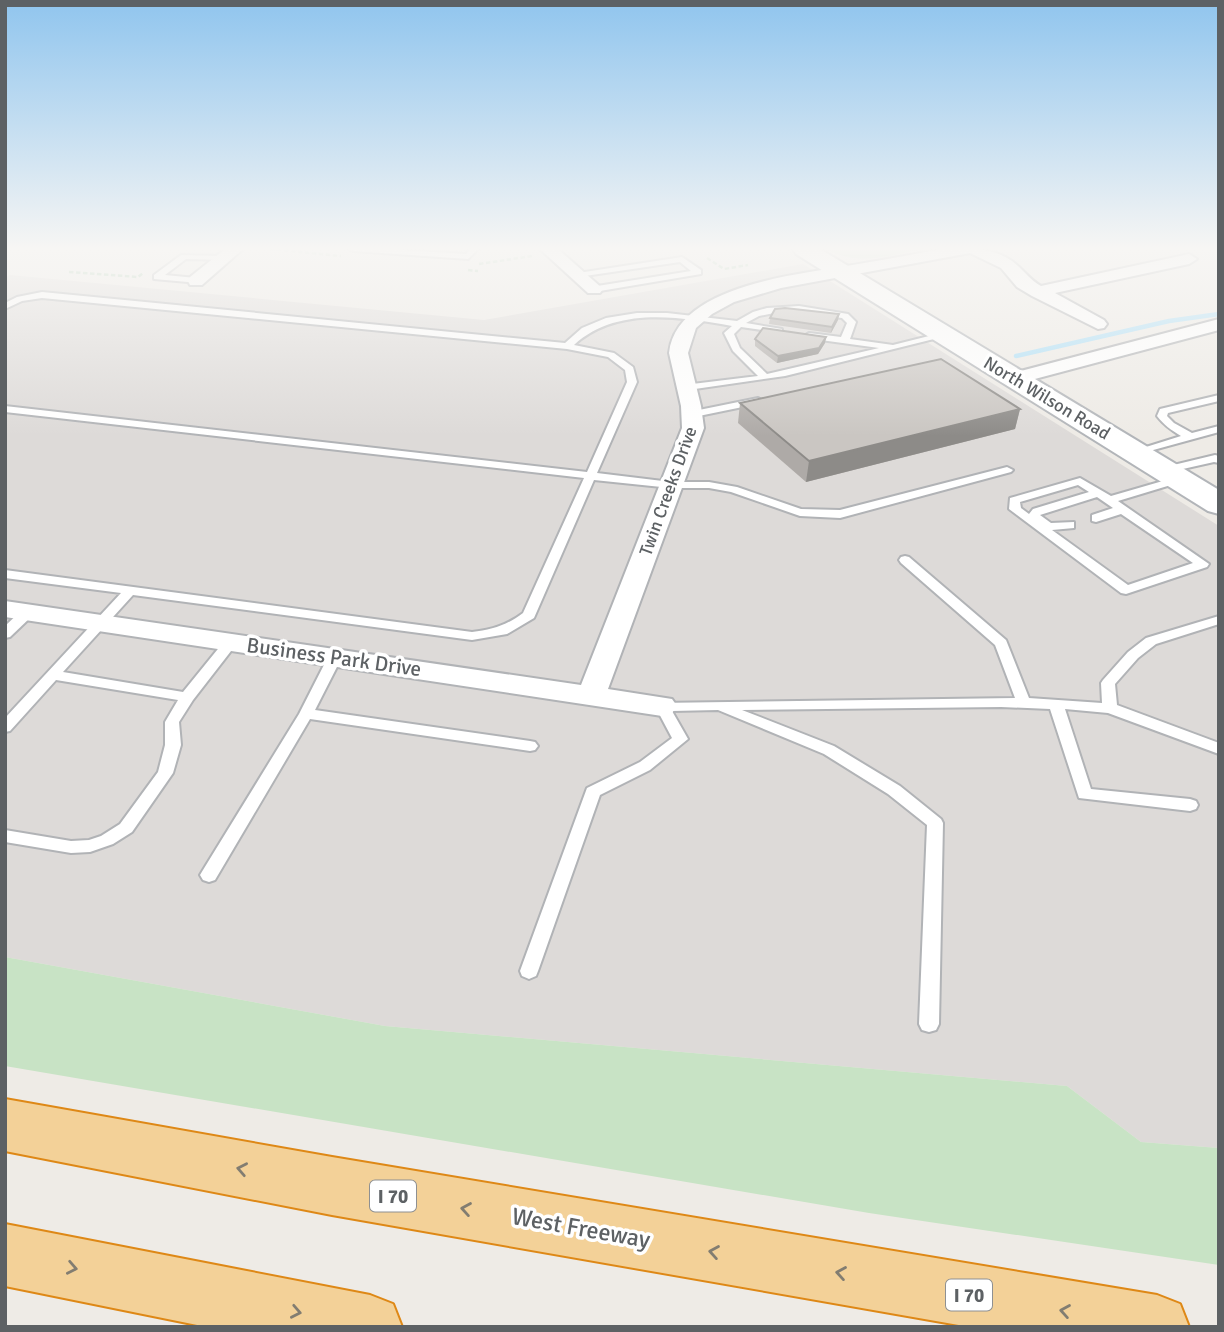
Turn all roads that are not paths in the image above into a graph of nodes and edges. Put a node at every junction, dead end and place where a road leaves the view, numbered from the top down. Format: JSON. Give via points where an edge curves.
{"nodes":[{"id":1,"x":208,"y":311,"type":"edge"},
{"id":2,"x":706,"y":311,"type":"edge"},
{"id":3,"x":761,"y":311,"type":"edge"},
{"id":4,"x":817,"y":311,"type":"edge"},
{"id":5,"x":905,"y":311,"type":"edge"},
{"id":6,"x":1074,"y":311,"type":"edge"},
{"id":7,"x":695,"y":319,"type":"junction"},
{"id":8,"x":1098,"y":324,"type":"dead end"},
{"id":9,"x":1219,"y":324,"type":"edge"},
{"id":10,"x":736,"y":325,"type":"junction"},
{"id":11,"x":790,"y":333,"type":"edge"},
{"id":12,"x":804,"y":335,"type":"edge"},
{"id":13,"x":944,"y":335,"type":"junction"},
{"id":14,"x":844,"y":341,"type":"junction"},
{"id":15,"x":567,"y":346,"type":"junction"},
{"id":16,"x":891,"y":347,"type":"junction"},
{"id":17,"x":765,"y":377,"type":"junction"},
{"id":18,"x":1016,"y":378,"type":"junction"},
{"id":19,"x":688,"y":387,"type":"junction"},
{"id":20,"x":775,"y":397,"type":"edge"},
{"id":21,"x":1219,"y":398,"type":"edge"},
{"id":22,"x":5,"y":409,"type":"edge"},
{"id":23,"x":694,"y":414,"type":"junction"},
{"id":24,"x":1219,"y":429,"type":"edge"},
{"id":25,"x":1191,"y":437,"type":"junction"},
{"id":26,"x":1135,"y":452,"type":"junction"},
{"id":27,"x":1217,"y":458,"type":"edge"},
{"id":28,"x":1007,"y":470,"type":"dead end"},
{"id":29,"x":589,"y":475,"type":"junction"},
{"id":30,"x":1172,"y":475,"type":"junction"},
{"id":31,"x":671,"y":485,"type":"junction"},
{"id":32,"x":1098,"y":492,"type":"junction"},
{"id":33,"x":1109,"y":500,"type":"junction"},
{"id":34,"x":1219,"y":504,"type":"edge"},
{"id":35,"x":1123,"y":509,"type":"junction"},
{"id":36,"x":1096,"y":517,"type":"dead end"},
{"id":37,"x":1070,"y":525,"type":"dead end"},
{"id":38,"x":905,"y":560,"type":"dead end"},
{"id":39,"x":5,"y":573,"type":"edge"},
{"id":40,"x":129,"y":592,"type":"junction"},
{"id":41,"x":16,"y":611,"type":"edge"},
{"id":42,"x":1219,"y":620,"type":"edge"},
{"id":43,"x":99,"y":623,"type":"junction"},
{"id":44,"x":5,"y":634,"type":"edge"},
{"id":45,"x":231,"y":642,"type":"junction"},
{"id":46,"x":335,"y":657,"type":"junction"},
{"id":47,"x":52,"y":675,"type":"junction"},
{"id":48,"x":592,"y":694,"type":"junction"},
{"id":49,"x":187,"y":696,"type":"junction"},
{"id":50,"x":1024,"y":703,"type":"junction"},
{"id":51,"x":1056,"y":704,"type":"junction"},
{"id":52,"x":716,"y":705,"type":"junction"},
{"id":53,"x":662,"y":706,"type":"junction"},
{"id":54,"x":1110,"y":708,"type":"junction"},
{"id":55,"x":306,"y":714,"type":"junction"},
{"id":56,"x":5,"y":727,"type":"edge"},
{"id":57,"x":530,"y":746,"type":"dead end"},
{"id":58,"x":1219,"y":750,"type":"edge"},
{"id":59,"x":1190,"y":804,"type":"dead end"},
{"id":60,"x":5,"y":836,"type":"edge"},
{"id":61,"x":209,"y":875,"type":"dead end"},
{"id":62,"x":529,"y":971,"type":"dead end"},
{"id":63,"x":929,"y":1024,"type":"dead end"},
{"id":64,"x":5,"y":1125,"type":"edge"},
{"id":65,"x":5,"y":1255,"type":"edge"},
{"id":66,"x":370,"y":1327,"type":"edge"},
{"id":67,"x":1157,"y":1327,"type":"edge"}],
"edges":[{"from":1,"to":15,"type":"lane"},
{"from":2,"to":7,"type":"street"},
{"from":3,"to":10,"type":"lane"},
{"from":4,"to":14,"type":"lane","via":[[845,316],[852,322]]},
{"from":5,"to":13,"type":"main road","name":"North Wilson Road"},
{"from":6,"to":8,"type":"street"},
{"from":7,"to":10,"type":"lane"},
{"from":7,"to":15,"type":"lane","via":[[646,315],[612,320],[578,334]]},
{"from":7,"to":19,"type":"street","name":"Twin Creeks Drive","via":[[678,345]]},
{"from":9,"to":18,"type":"street"},
{"from":10,"to":11,"type":"lane"},
{"from":10,"to":17,"type":"lane","via":[[729,333],[731,342]]},
{"from":12,"to":14,"type":"lane"},
{"from":13,"to":16,"type":"lane"},
{"from":13,"to":18,"type":"main road","name":"North Wilson Road"},
{"from":14,"to":16,"type":"lane"},
{"from":15,"to":29,"type":"lane","via":[[611,355],[630,369],[632,382]]},
{"from":16,"to":17,"type":"lane"},
{"from":17,"to":19,"type":"lane"},
{"from":18,"to":26,"type":"main road","name":"North Wilson Road"},
{"from":19,"to":23,"type":"street","name":"Twin Creeks Drive"},
{"from":20,"to":23,"type":"lane"},
{"from":21,"to":25,"type":"lane","via":[[1164,411],[1162,416],[1170,425]]},
{"from":22,"to":29,"type":"lane"},
{"from":23,"to":31,"type":"street","name":"Twin Creeks Drive"},
{"from":24,"to":25,"type":"lane"},
{"from":25,"to":26,"type":"lane"},
{"from":26,"to":30,"type":"main road","name":"North Wilson Road"},
{"from":27,"to":30,"type":"lane"},
{"from":28,"to":31,"type":"lane","via":[[840,514],[800,512],[733,489]]},
{"from":29,"to":31,"type":"lane"},
{"from":29,"to":40,"type":"lane","via":[[529,615],[511,629],[491,635]]},
{"from":30,"to":33,"type":"lane"},
{"from":30,"to":34,"type":"main road","name":"North Wilson Road"},
{"from":31,"to":48,"type":"street","name":"Twin Creeks Drive"},
{"from":32,"to":33,"type":"lane"},
{"from":32,"to":35,"type":"lane","via":[[1080,481],[1014,500],[1015,509],[1126,590],[1203,564]]},
{"from":32,"to":37,"type":"lane","via":[[1034,515],[1045,526]]},
{"from":33,"to":35,"type":"lane"},
{"from":35,"to":36,"type":"lane"},
{"from":38,"to":50,"type":"lane","via":[[1000,643]]},
{"from":39,"to":40,"type":"lane"},
{"from":40,"to":43,"type":"lane"},
{"from":41,"to":43,"type":"street","name":"Business Park Drive"},
{"from":41,"to":44,"type":"lane"},
{"from":42,"to":54,"type":"lane","via":[[1151,641],[1133,655],[1108,683]]},
{"from":43,"to":45,"type":"street","name":"Business Park Drive"},
{"from":43,"to":47,"type":"lane"},
{"from":45,"to":46,"type":"street","name":"Business Park Drive"},
{"from":45,"to":49,"type":"lane"},
{"from":46,"to":48,"type":"street","name":"Business Park Drive"},
{"from":46,"to":55,"type":"lane"},
{"from":47,"to":49,"type":"lane"},
{"from":47,"to":56,"type":"lane"},
{"from":48,"to":53,"type":"street","name":"Business Park Drive"},
{"from":49,"to":60,"type":"lane","via":[[172,722],[173,745],[164,773],[125,828],[90,846]]},
{"from":50,"to":51,"type":"lane"},
{"from":50,"to":52,"type":"lane"},
{"from":51,"to":54,"type":"lane"},
{"from":51,"to":59,"type":"lane","via":[[1085,794]]},
{"from":52,"to":53,"type":"lane"},
{"from":52,"to":63,"type":"lane","via":[[829,750],[894,790],[935,823]]},
{"from":53,"to":62,"type":"lane","via":[[680,738],[645,766],[593,792]]},
{"from":54,"to":58,"type":"lane"},
{"from":55,"to":57,"type":"lane"},
{"from":55,"to":61,"type":"lane"},
{"from":67,"to":64,"type":"highway","name":"West Freeway","number":"I 70","one_way":true,"via":[[332,1186]]},
{"from":65,"to":66,"type":"highway","one_way":true}]}
